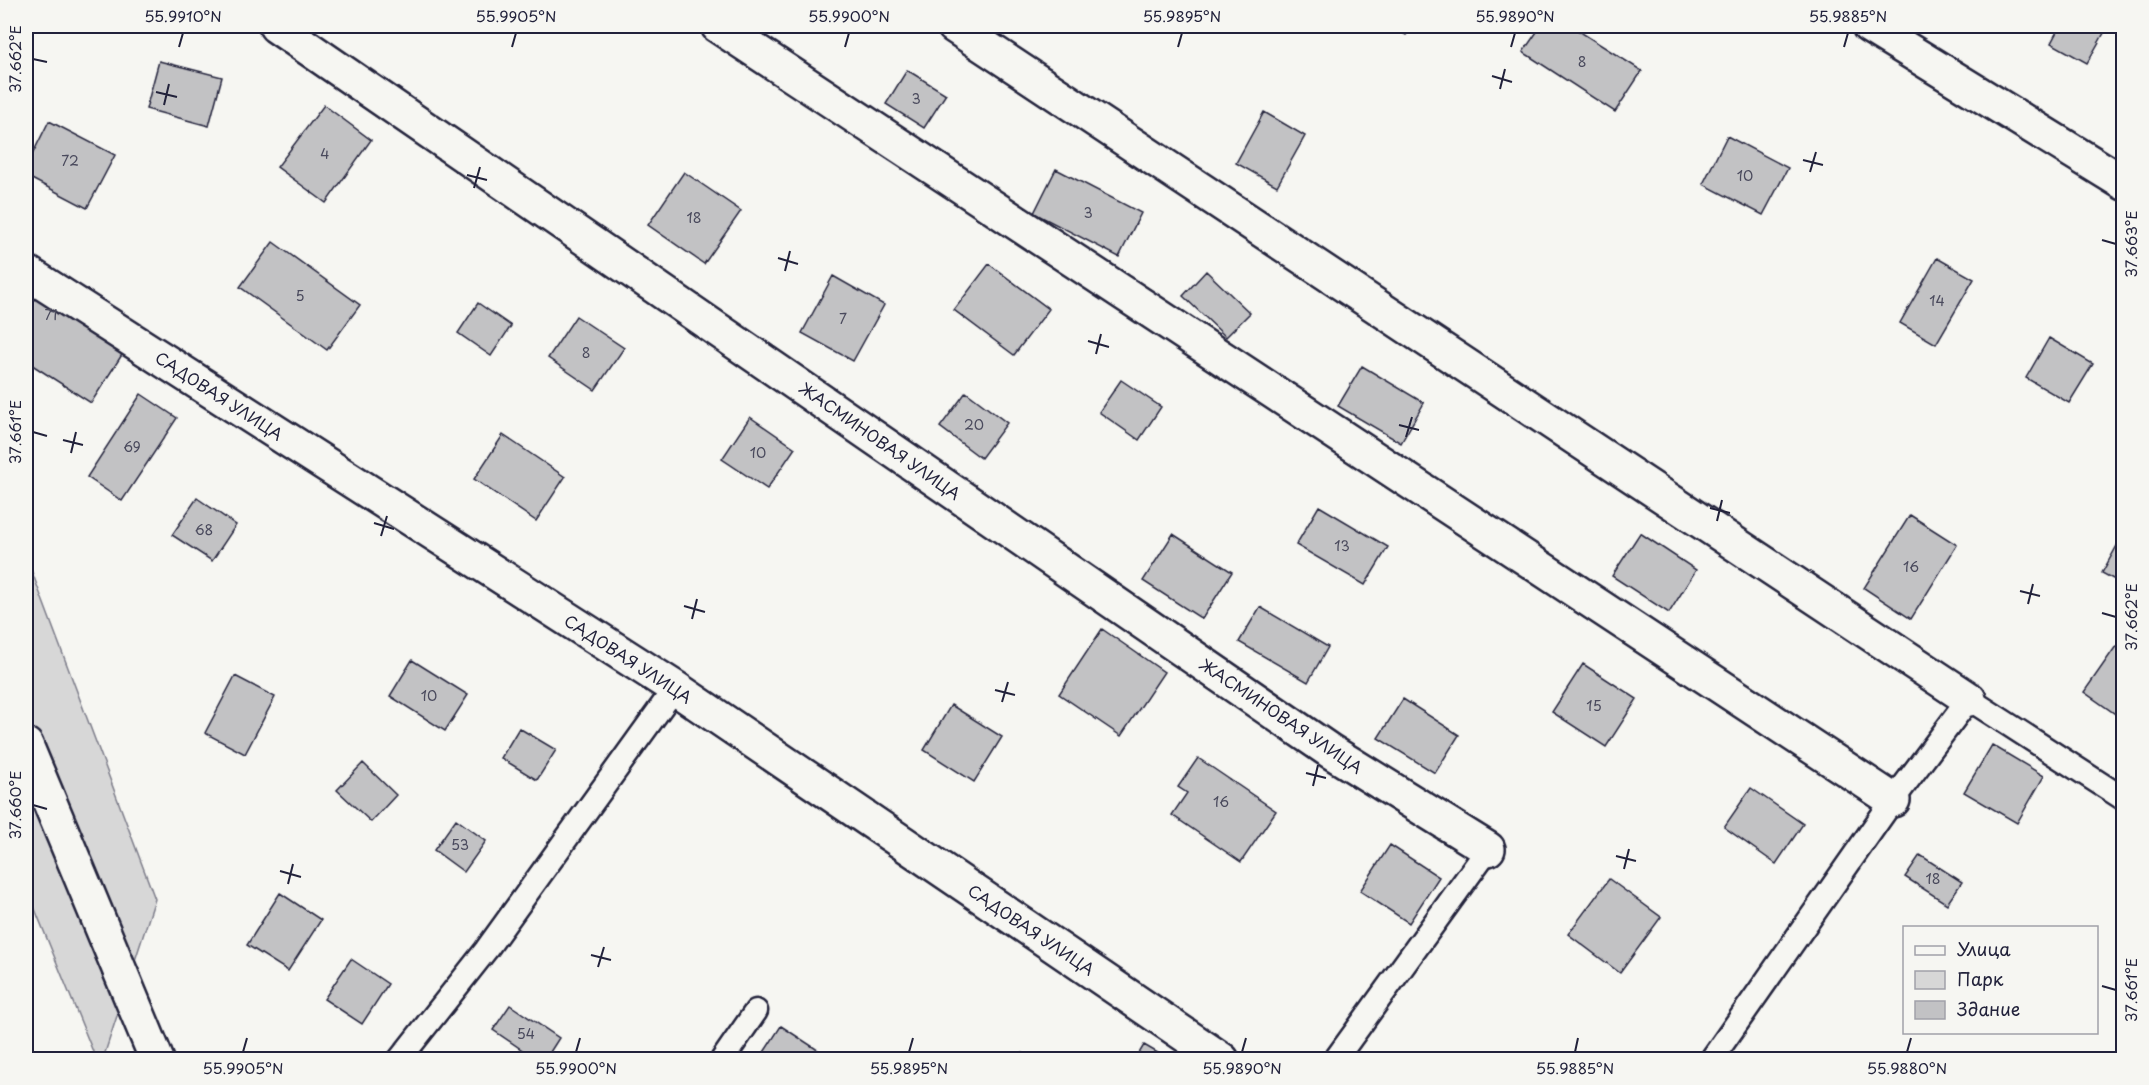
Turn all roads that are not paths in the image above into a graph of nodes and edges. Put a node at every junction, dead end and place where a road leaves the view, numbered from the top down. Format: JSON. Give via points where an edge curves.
{"nodes":[{"id":1,"x":276,"y":26,"type":"edge"},
{"id":2,"x":718,"y":26,"type":"edge"},
{"id":3,"x":954,"y":26,"type":"edge"},
{"id":4,"x":1869,"y":26,"type":"edge"},
{"id":5,"x":2124,"y":183,"type":"edge"},
{"id":6,"x":26,"y":272,"type":"edge"},
{"id":7,"x":675,"y":688,"type":"junction"},
{"id":8,"x":1969,"y":699,"type":"junction"},
{"id":9,"x":26,"y":745,"type":"edge"},
{"id":10,"x":2124,"y":799,"type":"edge"},
{"id":11,"x":1893,"y":800,"type":"junction"},
{"id":12,"x":1488,"y":849,"type":"joint"},
{"id":13,"x":756,"y":1011,"type":"dead end"},
{"id":14,"x":157,"y":1059,"type":"edge"},
{"id":15,"x":399,"y":1059,"type":"edge"},
{"id":16,"x":722,"y":1059,"type":"edge"},
{"id":17,"x":1222,"y":1059,"type":"edge"},
{"id":18,"x":1335,"y":1059,"type":"edge"},
{"id":19,"x":1711,"y":1059,"type":"edge"}],
"edges":[{"from":1,"to":12,"type":"street","name":"ЖАСМИНОВАЯ УЛИЦА","via":[[1330,751]]},
{"from":2,"to":11,"type":"street"},
{"from":3,"to":8,"type":"street"},
{"from":4,"to":5,"type":"street"},
{"from":6,"to":7,"type":"street","name":"САДОВАЯ УЛИЦА"},
{"from":7,"to":15,"type":"lane","via":[[486,950]]},
{"from":7,"to":17,"type":"street","name":"САДОВАЯ УЛИЦА"},
{"from":8,"to":10,"type":"lane"},
{"from":8,"to":11,"type":"lane"},
{"from":9,"to":14,"type":"street"},
{"from":11,"to":19,"type":"lane"},
{"from":12,"to":18,"type":"lane"},
{"from":13,"to":16,"type":"lane"}]}
